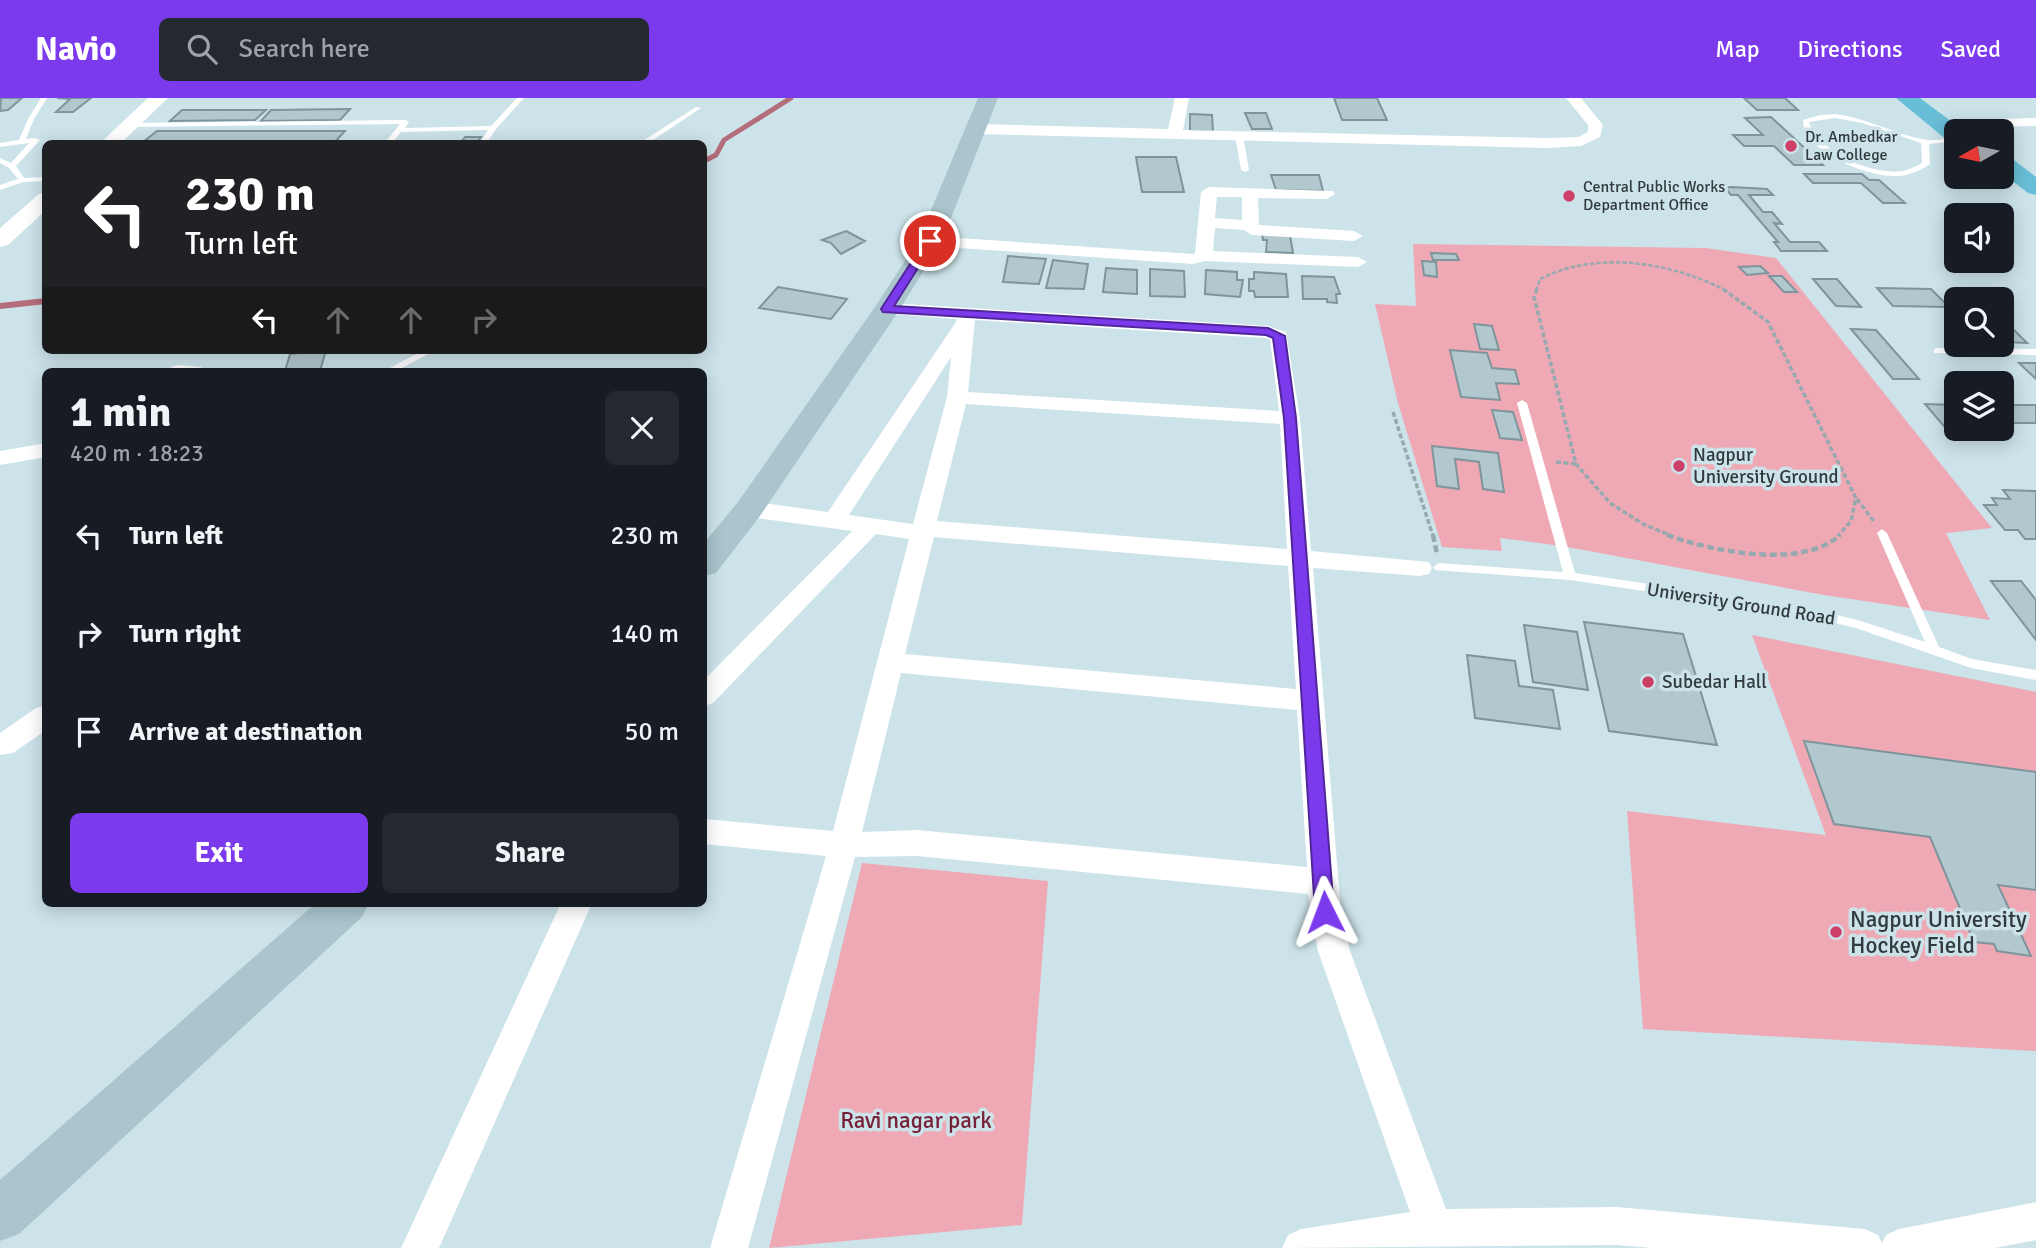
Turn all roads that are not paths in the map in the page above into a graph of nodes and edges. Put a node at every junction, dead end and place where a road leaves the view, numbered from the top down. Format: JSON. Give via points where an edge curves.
{"nodes":[{"id":1,"x":44,"y":98,"type":"edge"},
{"id":2,"x":159,"y":98,"type":"edge"},
{"id":3,"x":174,"y":98,"type":"edge"},
{"id":4,"x":521,"y":98,"type":"edge"},
{"id":5,"x":988,"y":98,"type":"edge"},
{"id":6,"x":1182,"y":98,"type":"edge"},
{"id":7,"x":1573,"y":98,"type":"edge"},
{"id":8,"x":1907,"y":98,"type":"edge"},
{"id":9,"x":1921,"y":98,"type":"edge"},
{"id":10,"x":1928,"y":98,"type":"edge"},
{"id":11,"x":1934,"y":98,"type":"edge"},
{"id":12,"x":698,"y":108,"type":"dead end"},
{"id":13,"x":1948,"y":119,"type":"edge"},
{"id":14,"x":1950,"y":119,"type":"edge"},
{"id":15,"x":1953,"y":119,"type":"edge"},
{"id":16,"x":1944,"y":120,"type":"edge"},
{"id":17,"x":2036,"y":122,"type":"edge"},
{"id":18,"x":129,"y":125,"type":"junction"},
{"id":19,"x":2014,"y":125,"type":"edge"},
{"id":20,"x":493,"y":128,"type":"junction"},
{"id":21,"x":977,"y":129,"type":"junction"},
{"id":22,"x":399,"y":130,"type":"junction"},
{"id":23,"x":1175,"y":134,"type":"junction"},
{"id":24,"x":1239,"y":135,"type":"junction"},
{"id":25,"x":1944,"y":137,"type":"edge"},
{"id":26,"x":112,"y":140,"type":"edge"},
{"id":27,"x":390,"y":140,"type":"edge"},
{"id":28,"x":485,"y":140,"type":"edge"},
{"id":29,"x":647,"y":140,"type":"edge"},
{"id":30,"x":22,"y":141,"type":"junction"},
{"id":31,"x":1925,"y":142,"type":"junction"},
{"id":32,"x":0,"y":145,"type":"edge"},
{"id":33,"x":0,"y":160,"type":"edge"},
{"id":34,"x":2014,"y":163,"type":"edge"},
{"id":35,"x":12,"y":166,"type":"junction"},
{"id":36,"x":1245,"y":170,"type":"dead end"},
{"id":37,"x":2014,"y":171,"type":"edge"},
{"id":38,"x":42,"y":179,"type":"edge"},
{"id":39,"x":2014,"y":179,"type":"edge"},
{"id":40,"x":0,"y":180,"type":"edge"},
{"id":41,"x":22,"y":180,"type":"junction"},
{"id":42,"x":2036,"y":180,"type":"edge"},
{"id":43,"x":0,"y":188,"type":"edge"},
{"id":44,"x":2036,"y":188,"type":"edge"},
{"id":45,"x":1250,"y":192,"type":"junction"},
{"id":46,"x":1327,"y":194,"type":"dead end"},
{"id":47,"x":2036,"y":196,"type":"edge"},
{"id":48,"x":42,"y":202,"type":"edge"},
{"id":49,"x":1302,"y":217,"type":"junction"},
{"id":50,"x":1207,"y":222,"type":"junction"},
{"id":51,"x":1252,"y":228,"type":"junction"},
{"id":52,"x":1354,"y":236,"type":"dead end"},
{"id":53,"x":0,"y":240,"type":"edge"},
{"id":54,"x":930,"y":241,"type":"junction"},
{"id":55,"x":1205,"y":256,"type":"junction"},
{"id":56,"x":1254,"y":258,"type":"junction"},
{"id":57,"x":1300,"y":260,"type":"junction"},
{"id":58,"x":1358,"y":262,"type":"dead end"},
{"id":59,"x":887,"y":309,"type":"junction"},
{"id":60,"x":966,"y":318,"type":"junction"},
{"id":61,"x":1937,"y":351,"type":"dead end"},
{"id":62,"x":2036,"y":352,"type":"edge"},
{"id":63,"x":423,"y":354,"type":"edge"},
{"id":64,"x":395,"y":368,"type":"edge"},
{"id":65,"x":957,"y":397,"type":"junction"},
{"id":66,"x":1522,"y":403,"type":"dead end"},
{"id":67,"x":1290,"y":418,"type":"junction"},
{"id":68,"x":36,"y":452,"type":"edge"},
{"id":69,"x":0,"y":458,"type":"edge"},
{"id":70,"x":749,"y":509,"type":"junction"},
{"id":71,"x":833,"y":522,"type":"junction"},
{"id":72,"x":869,"y":528,"type":"junction"},
{"id":73,"x":924,"y":531,"type":"junction"},
{"id":74,"x":1882,"y":533,"type":"road end"},
{"id":75,"x":1299,"y":557,"type":"junction"},
{"id":76,"x":707,"y":561,"type":"edge"},
{"id":77,"x":1430,"y":567,"type":"joint"},
{"id":78,"x":1570,"y":576,"type":"junction"},
{"id":79,"x":1934,"y":650,"type":"junction"},
{"id":80,"x":890,"y":662,"type":"junction"},
{"id":81,"x":2036,"y":675,"type":"edge"},
{"id":82,"x":707,"y":693,"type":"edge"},
{"id":83,"x":1309,"y":701,"type":"junction"},
{"id":84,"x":42,"y":718,"type":"edge"},
{"id":85,"x":42,"y":730,"type":"edge"},
{"id":86,"x":1,"y":745,"type":"edge"},
{"id":87,"x":707,"y":831,"type":"edge"},
{"id":88,"x":844,"y":845,"type":"junction"},
{"id":89,"x":1323,"y":882,"type":"junction"},
{"id":90,"x":343,"y":907,"type":"edge"},
{"id":91,"x":575,"y":907,"type":"edge"},
{"id":92,"x":0,"y":1215,"type":"edge"},
{"id":93,"x":2036,"y":1221,"type":"edge"},
{"id":94,"x":1435,"y":1238,"type":"edge"},
{"id":95,"x":420,"y":1248,"type":"edge"},
{"id":96,"x":729,"y":1248,"type":"edge"},
{"id":97,"x":1301,"y":1248,"type":"edge"},
{"id":98,"x":1865,"y":1248,"type":"edge"},
{"id":99,"x":1899,"y":1248,"type":"edge"}],
"edges":[{"from":1,"to":30,"type":"lane"},
{"from":2,"to":18,"type":"street"},
{"from":3,"to":18,"type":"street"},
{"from":4,"to":20,"type":"lane"},
{"from":5,"to":21,"type":"main road"},
{"from":6,"to":23,"type":"street"},
{"from":7,"to":24,"type":"street","via":[[1596,125],[1595,134],[1581,141]]},
{"from":8,"to":16,"type":"highway"},
{"from":9,"to":13,"type":"highway"},
{"from":10,"to":14,"type":"highway"},
{"from":11,"to":15,"type":"highway"},
{"from":12,"to":29,"type":"lane"},
{"from":17,"to":19,"type":"street"},
{"from":18,"to":22,"type":"lane","via":[[406,122]]},
{"from":18,"to":26,"type":"street"},
{"from":20,"to":22,"type":"lane"},
{"from":20,"to":28,"type":"lane"},
{"from":21,"to":23,"type":"street"},
{"from":21,"to":54,"type":"main road"},
{"from":22,"to":27,"type":"lane"},
{"from":23,"to":24,"type":"street"},
{"from":24,"to":36,"type":"lane"},
{"from":25,"to":31,"type":"lane"},
{"from":30,"to":32,"type":"lane"},
{"from":30,"to":35,"type":"lane","via":[[37,140]]},
{"from":31,"to":31,"type":"lane","via":[[1926,164],[1900,174],[1879,171],[1830,153],[1805,130],[1805,121],[1828,116],[1864,121]]},
{"from":33,"to":35,"type":"lane"},
{"from":34,"to":42,"type":"highway"},
{"from":35,"to":41,"type":"lane"},
{"from":37,"to":44,"type":"highway"},
{"from":38,"to":41,"type":"lane"},
{"from":39,"to":47,"type":"highway"},
{"from":40,"to":41,"type":"lane"},
{"from":41,"to":43,"type":"lane"},
{"from":45,"to":49,"type":"street"},
{"from":45,"to":50,"type":"street","via":[[1209,191]]},
{"from":45,"to":51,"type":"street"},
{"from":46,"to":49,"type":"street"},
{"from":48,"to":53,"type":"street"},
{"from":49,"to":51,"type":"street"},
{"from":49,"to":52,"type":"street"},
{"from":49,"to":57,"type":"street"},
{"from":50,"to":51,"type":"street"},
{"from":50,"to":55,"type":"street"},
{"from":51,"to":56,"type":"street"},
{"from":54,"to":55,"type":"street","via":[[1193,259]]},
{"from":54,"to":59,"type":"main road"},
{"from":55,"to":56,"type":"street"},
{"from":56,"to":57,"type":"street"},
{"from":57,"to":58,"type":"street"},
{"from":59,"to":60,"type":"street"},
{"from":59,"to":70,"type":"main road"},
{"from":60,"to":65,"type":"street"},
{"from":60,"to":67,"type":"street","via":[[1268,332],[1279,336]]},
{"from":60,"to":71,"type":"street"},
{"from":61,"to":62,"type":"lane"},
{"from":63,"to":64,"type":"lane"},
{"from":65,"to":67,"type":"street"},
{"from":65,"to":73,"type":"street"},
{"from":66,"to":78,"type":"lane"},
{"from":67,"to":75,"type":"street"},
{"from":68,"to":69,"type":"street"},
{"from":70,"to":71,"type":"street"},
{"from":70,"to":76,"type":"main road"},
{"from":71,"to":72,"type":"street"},
{"from":72,"to":73,"type":"street"},
{"from":72,"to":82,"type":"street"},
{"from":73,"to":75,"type":"street"},
{"from":73,"to":80,"type":"street"},
{"from":74,"to":79,"type":"lane"},
{"from":75,"to":77,"type":"street"},
{"from":75,"to":83,"type":"street"},
{"from":77,"to":78,"type":"lane","name":"University Ground Road"},
{"from":78,"to":79,"type":"lane","name":"University Ground Road","via":[[1797,610],[1858,624]]},
{"from":79,"to":81,"type":"lane","name":"University Ground Road","via":[[1971,663]]},
{"from":80,"to":83,"type":"street"},
{"from":80,"to":88,"type":"street"},
{"from":83,"to":89,"type":"street"},
{"from":84,"to":86,"type":"street"},
{"from":85,"to":86,"type":"street"},
{"from":87,"to":88,"type":"street"},
{"from":88,"to":89,"type":"street","via":[[917,843]]},
{"from":88,"to":96,"type":"street"},
{"from":89,"to":94,"type":"street","via":[[1334,951],[1419,1180]]},
{"from":90,"to":92,"type":"main road"},
{"from":91,"to":95,"type":"street"},
{"from":93,"to":99,"type":"street"},
{"from":94,"to":97,"type":"street"},
{"from":94,"to":98,"type":"street","via":[[1617,1226]]}]}
